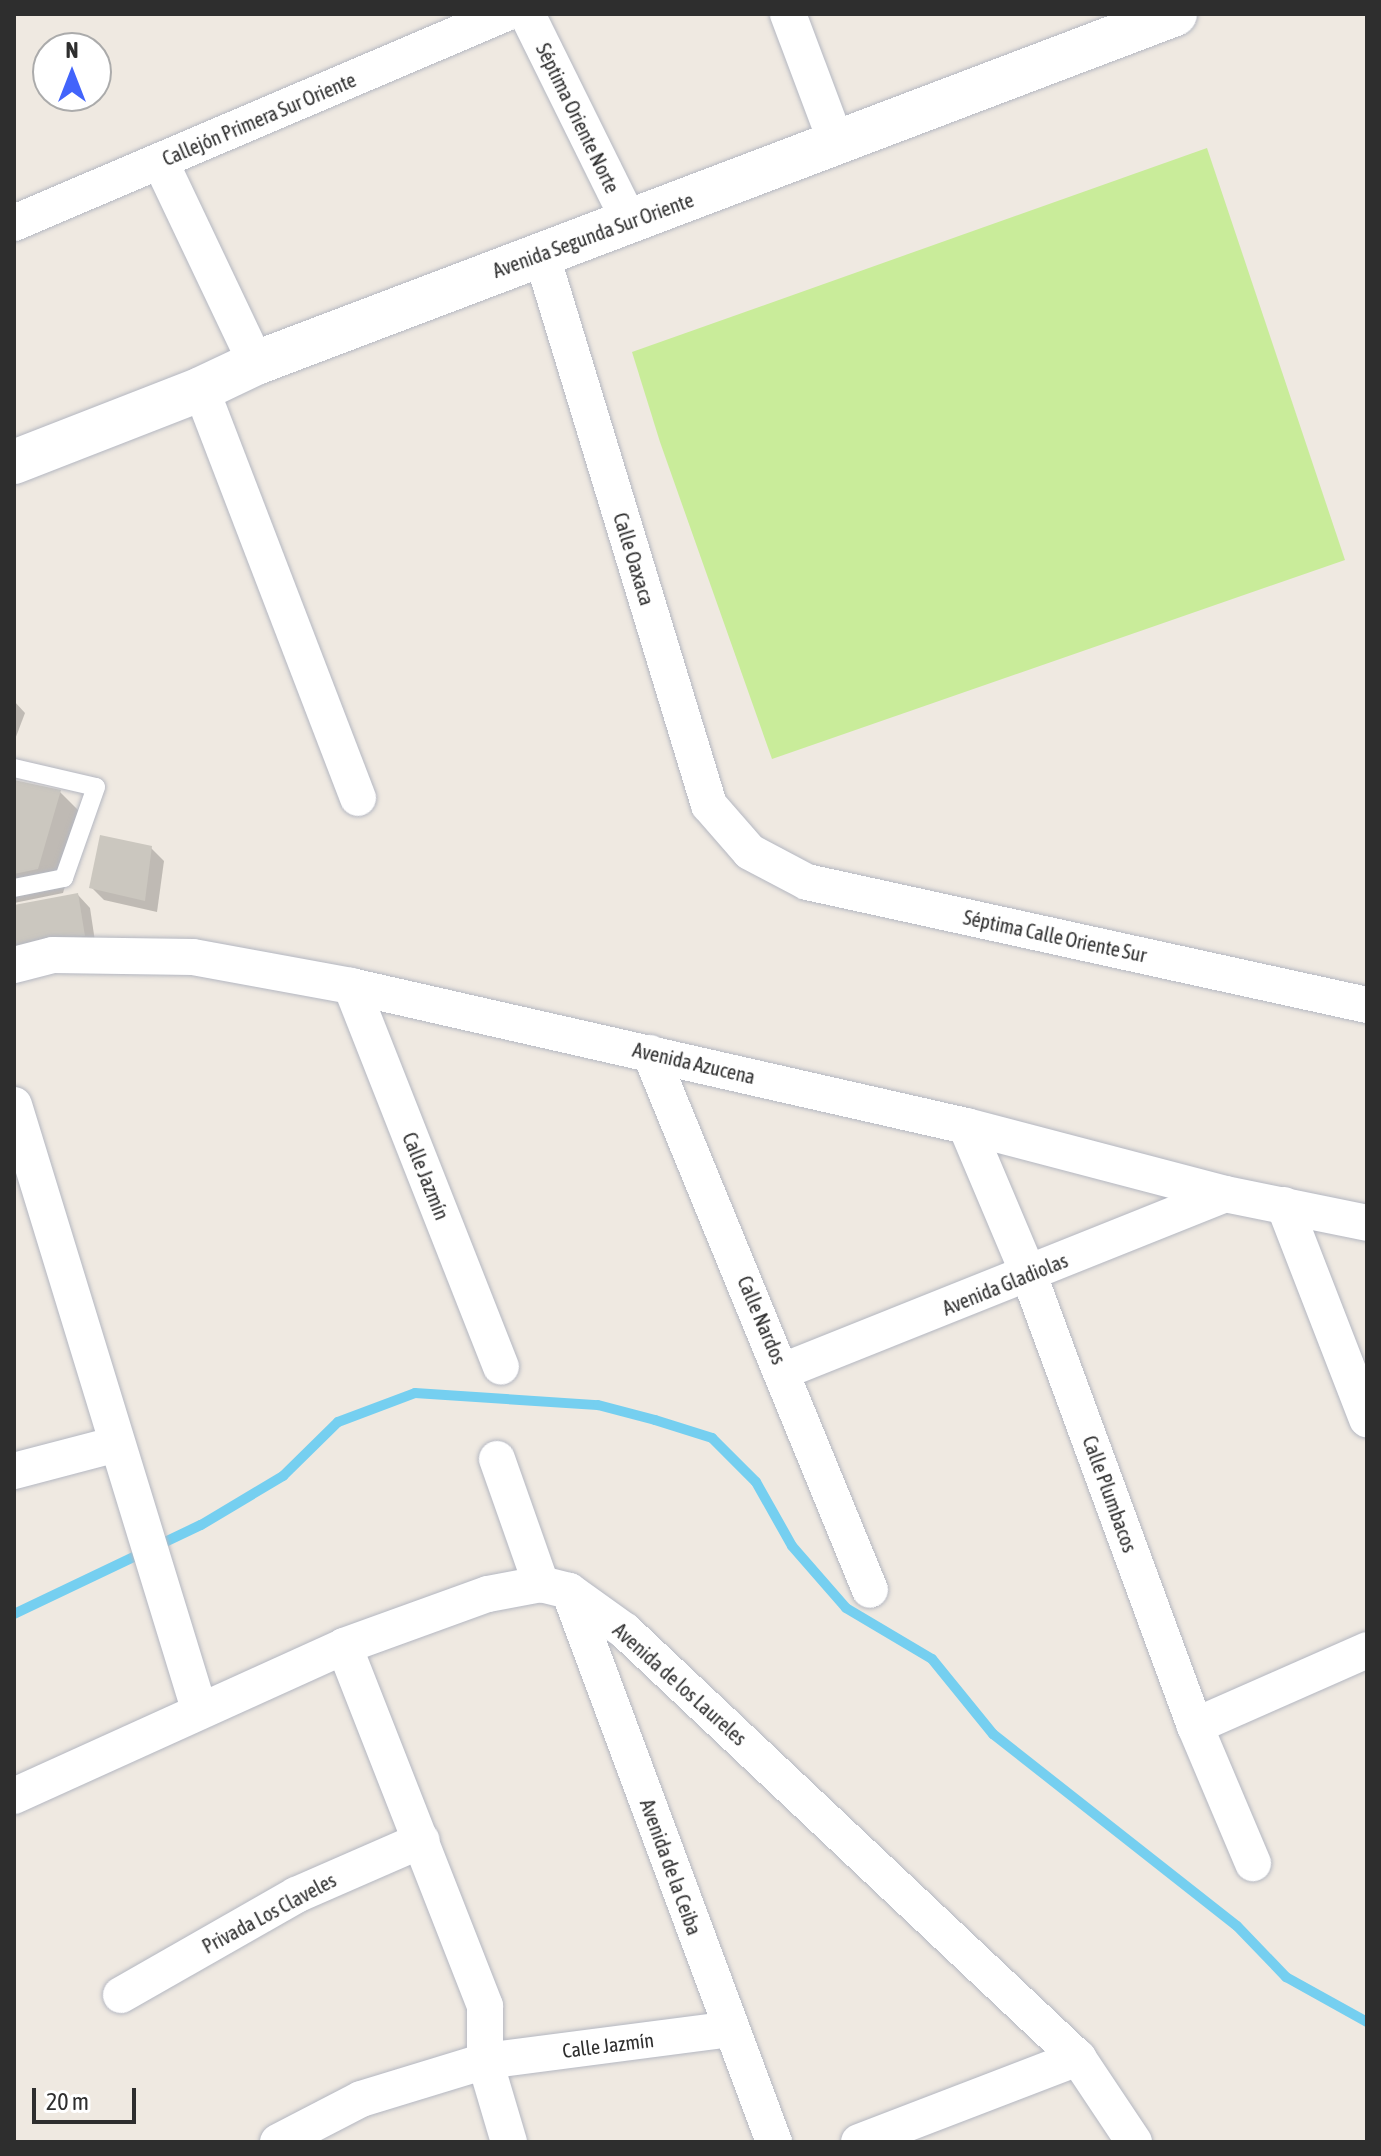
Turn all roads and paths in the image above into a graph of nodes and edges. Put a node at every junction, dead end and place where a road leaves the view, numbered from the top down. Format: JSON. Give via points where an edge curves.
{"nodes":[{"id":1,"x":504,"y":14,"type":"edge"},
{"id":2,"x":527,"y":14,"type":"edge"},
{"id":3,"x":788,"y":14,"type":"edge"},
{"id":4,"x":1175,"y":14,"type":"edge"},
{"id":5,"x":836,"y":142,"type":"junction"},
{"id":6,"x":160,"y":161,"type":"junction"},
{"id":7,"x":630,"y":222,"type":"junction"},
{"id":8,"x":14,"y":223,"type":"edge"},
{"id":9,"x":541,"y":253,"type":"junction"},
{"id":10,"x":256,"y":363,"type":"junction"},
{"id":11,"x":201,"y":389,"type":"junction"},
{"id":12,"x":14,"y":462,"type":"edge"},
{"id":13,"x":14,"y":768,"type":"edge"},
{"id":14,"x":358,"y":798,"type":"dead end"},
{"id":15,"x":750,"y":852,"type":"joint"},
{"id":16,"x":14,"y":888,"type":"edge"},
{"id":17,"x":14,"y":965,"type":"edge"},
{"id":18,"x":351,"y":986,"type":"junction"},
{"id":19,"x":1367,"y":1005,"type":"edge"},
{"id":20,"x":650,"y":1053,"type":"junction"},
{"id":21,"x":14,"y":1105,"type":"edge"},
{"id":22,"x":966,"y":1126,"type":"junction"},
{"id":23,"x":1225,"y":1194,"type":"junction"},
{"id":24,"x":1284,"y":1205,"type":"junction"},
{"id":25,"x":1367,"y":1223,"type":"edge"},
{"id":26,"x":1029,"y":1275,"type":"junction"},
{"id":27,"x":501,"y":1366,"type":"dead end"},
{"id":28,"x":783,"y":1371,"type":"junction"},
{"id":29,"x":1367,"y":1419,"type":"edge"},
{"id":30,"x":117,"y":1444,"type":"junction"},
{"id":31,"x":497,"y":1459,"type":"dead end"},
{"id":32,"x":14,"y":1471,"type":"edge"},
{"id":33,"x":555,"y":1588,"type":"junction"},
{"id":34,"x":870,"y":1590,"type":"dead end"},
{"id":35,"x":344,"y":1646,"type":"junction"},
{"id":36,"x":1367,"y":1650,"type":"edge"},
{"id":37,"x":199,"y":1709,"type":"junction"},
{"id":38,"x":1195,"y":1726,"type":"junction"},
{"id":39,"x":14,"y":1796,"type":"edge"},
{"id":40,"x":422,"y":1840,"type":"junction"},
{"id":41,"x":1253,"y":1863,"type":"dead end"},
{"id":42,"x":121,"y":1995,"type":"dead end"},
{"id":43,"x":731,"y":2029,"type":"junction"},
{"id":44,"x":1078,"y":2058,"type":"junction"},
{"id":45,"x":485,"y":2061,"type":"junction"},
{"id":46,"x":278,"y":2142,"type":"edge"},
{"id":47,"x":509,"y":2142,"type":"edge"},
{"id":48,"x":774,"y":2142,"type":"edge"},
{"id":49,"x":859,"y":2142,"type":"edge"},
{"id":50,"x":1134,"y":2142,"type":"edge"}],
"edges":[{"from":1,"to":6,"type":"street","name":"Callejón Primera Sur Oriente"},
{"from":2,"to":7,"type":"street","name":"Séptima Oriente Norte"},
{"from":3,"to":5,"type":"street"},
{"from":4,"to":5,"type":"street","name":"Avenida Segunda Sur Oriente"},
{"from":5,"to":7,"type":"street","name":"Avenida Segunda Sur Oriente"},
{"from":6,"to":8,"type":"street","name":"Callejón Primera Sur Oriente"},
{"from":6,"to":10,"type":"street"},
{"from":7,"to":9,"type":"street","name":"Avenida Segunda Sur Oriente"},
{"from":9,"to":10,"type":"street","name":"Avenida Segunda Sur Oriente"},
{"from":9,"to":15,"type":"street","name":"Calle Oaxaca","via":[[709,805]]},
{"from":10,"to":11,"type":"street","name":"Avenida Segunda Sur Oriente"},
{"from":11,"to":12,"type":"street","name":"Avenida Segunda Sur Oriente"},
{"from":11,"to":14,"type":"street"},
{"from":13,"to":16,"type":"lane","via":[[96,787],[64,878]]},
{"from":15,"to":19,"type":"street","name":"Séptima Calle Oriente Sur","via":[[807,882]]},
{"from":17,"to":18,"type":"street","name":"Avenida Azucena","via":[[53,955],[193,957]]},
{"from":18,"to":20,"type":"street","name":"Avenida Azucena"},
{"from":18,"to":27,"type":"street","name":"Calle Jazmín"},
{"from":20,"to":22,"type":"street","name":"Avenida Azucena"},
{"from":20,"to":28,"type":"street","name":"Calle Nardos"},
{"from":21,"to":30,"type":"street"},
{"from":22,"to":23,"type":"street","name":"Avenida Azucena"},
{"from":22,"to":26,"type":"street","name":"Calle Plumbacos"},
{"from":23,"to":24,"type":"street","name":"Avenida Azucena"},
{"from":23,"to":26,"type":"street","name":"Avenida Gladiolas"},
{"from":24,"to":25,"type":"street","name":"Avenida Azucena"},
{"from":24,"to":29,"type":"street"},
{"from":26,"to":28,"type":"street","name":"Avenida Gladiolas"},
{"from":26,"to":38,"type":"street","name":"Calle Plumbacos"},
{"from":28,"to":34,"type":"street","name":"Calle Nardos"},
{"from":30,"to":32,"type":"street"},
{"from":30,"to":37,"type":"street"},
{"from":31,"to":33,"type":"street","name":"Avenida de la Ceiba"},
{"from":33,"to":35,"type":"street","via":[[488,1594]]},
{"from":33,"to":43,"type":"street","name":"Avenida de la Ceiba"},
{"from":33,"to":44,"type":"street","name":"Avenida de los Laureles","via":[[625,1631]]},
{"from":35,"to":37,"type":"street"},
{"from":35,"to":40,"type":"street"},
{"from":36,"to":38,"type":"street"},
{"from":37,"to":39,"type":"street"},
{"from":38,"to":41,"type":"street","name":"Calle Plumbacos"},
{"from":40,"to":42,"type":"street","name":"Privada Los Claveles","via":[[296,1895]]},
{"from":40,"to":45,"type":"street","via":[[485,2006]]},
{"from":43,"to":45,"type":"street","name":"Calle Jazmín"},
{"from":43,"to":48,"type":"street","name":"Avenida de la Ceiba"},
{"from":44,"to":49,"type":"street"},
{"from":44,"to":50,"type":"street","name":"Avenida de los Laureles"},
{"from":45,"to":46,"type":"street","name":"Calle Jazmín","via":[[361,2099]]},
{"from":45,"to":47,"type":"street"}]}
